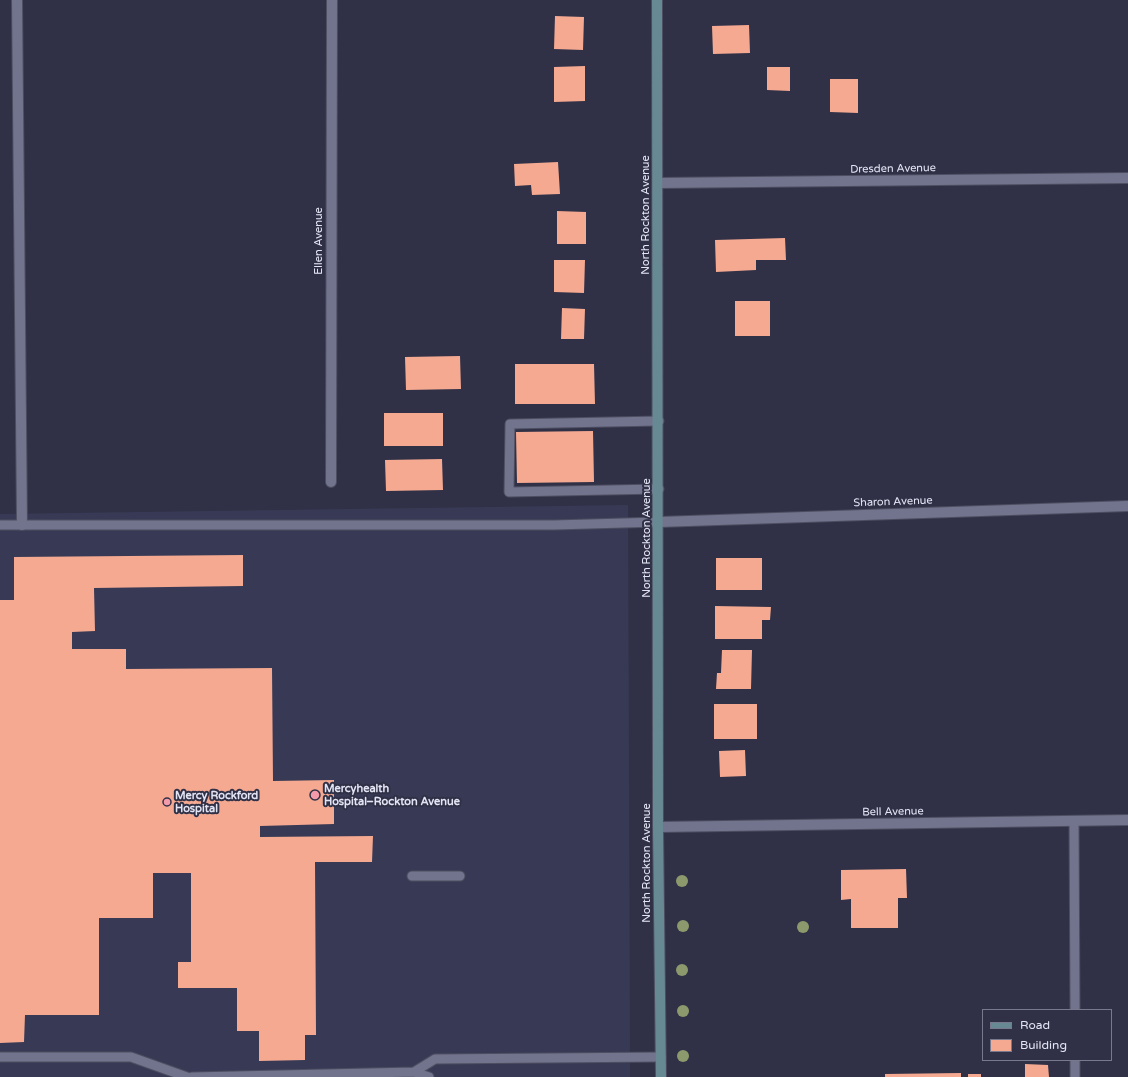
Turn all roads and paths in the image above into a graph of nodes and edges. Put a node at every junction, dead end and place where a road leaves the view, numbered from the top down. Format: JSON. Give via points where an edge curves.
{"nodes":[{"id":1,"x":16,"y":0,"type":"edge"},
{"id":2,"x":332,"y":0,"type":"edge"},
{"id":3,"x":657,"y":0,"type":"edge"},
{"id":4,"x":1128,"y":178,"type":"edge"},
{"id":5,"x":658,"y":183,"type":"junction"},
{"id":6,"x":659,"y":421,"type":"junction"},
{"id":7,"x":331,"y":482,"type":"dead end"},
{"id":8,"x":659,"y":489,"type":"junction"},
{"id":9,"x":1128,"y":506,"type":"edge"},
{"id":10,"x":659,"y":522,"type":"junction"},
{"id":11,"x":0,"y":525,"type":"edge"},
{"id":12,"x":22,"y":525,"type":"junction"},
{"id":13,"x":1128,"y":820,"type":"edge"},
{"id":14,"x":1074,"y":821,"type":"junction"},
{"id":15,"x":658,"y":827,"type":"junction"},
{"id":16,"x":412,"y":876,"type":"dead end"},
{"id":17,"x":460,"y":876,"type":"dead end"},
{"id":18,"x":1075,"y":1009,"type":"edge"},
{"id":19,"x":0,"y":1057,"type":"edge"},
{"id":20,"x":660,"y":1057,"type":"junction"},
{"id":21,"x":1075,"y":1061,"type":"edge"},
{"id":22,"x":414,"y":1072,"type":"junction"},
{"id":23,"x":187,"y":1077,"type":"edge"},
{"id":24,"x":192,"y":1077,"type":"edge"},
{"id":25,"x":429,"y":1077,"type":"edge"},
{"id":26,"x":661,"y":1077,"type":"edge"},
{"id":27,"x":1075,"y":1077,"type":"edge"}],
"edges":[{"from":1,"to":12,"type":"street"},
{"from":2,"to":7,"type":"street","name":"Ellen Avenue"},
{"from":3,"to":5,"type":"main road","name":"North Rockton Avenue"},
{"from":4,"to":5,"type":"street","name":"Dresden Avenue"},
{"from":5,"to":6,"type":"main road","name":"North Rockton Avenue"},
{"from":6,"to":8,"type":"main road","name":"North Rockton Avenue"},
{"from":6,"to":8,"type":"lane","via":[[510,424],[508,492]]},
{"from":8,"to":10,"type":"main road","name":"North Rockton Avenue"},
{"from":9,"to":10,"type":"street","name":"Sharon Avenue"},
{"from":10,"to":12,"type":"lane","via":[[538,525]]},
{"from":10,"to":15,"type":"main road","name":"North Rockton Avenue"},
{"from":11,"to":12,"type":"lane"},
{"from":13,"to":14,"type":"street","name":"Bell Avenue"},
{"from":14,"to":15,"type":"street","name":"Bell Avenue"},
{"from":14,"to":18,"type":"lane"},
{"from":15,"to":20,"type":"main road","name":"North Rockton Avenue"},
{"from":16,"to":17,"type":"lane"},
{"from":19,"to":23,"type":"lane","via":[[131,1057]]},
{"from":20,"to":22,"type":"lane","via":[[434,1059]]},
{"from":20,"to":26,"type":"main road","name":"North Rockton Avenue"},
{"from":21,"to":27,"type":"lane"},
{"from":22,"to":24,"type":"lane"},
{"from":22,"to":25,"type":"lane"}]}
